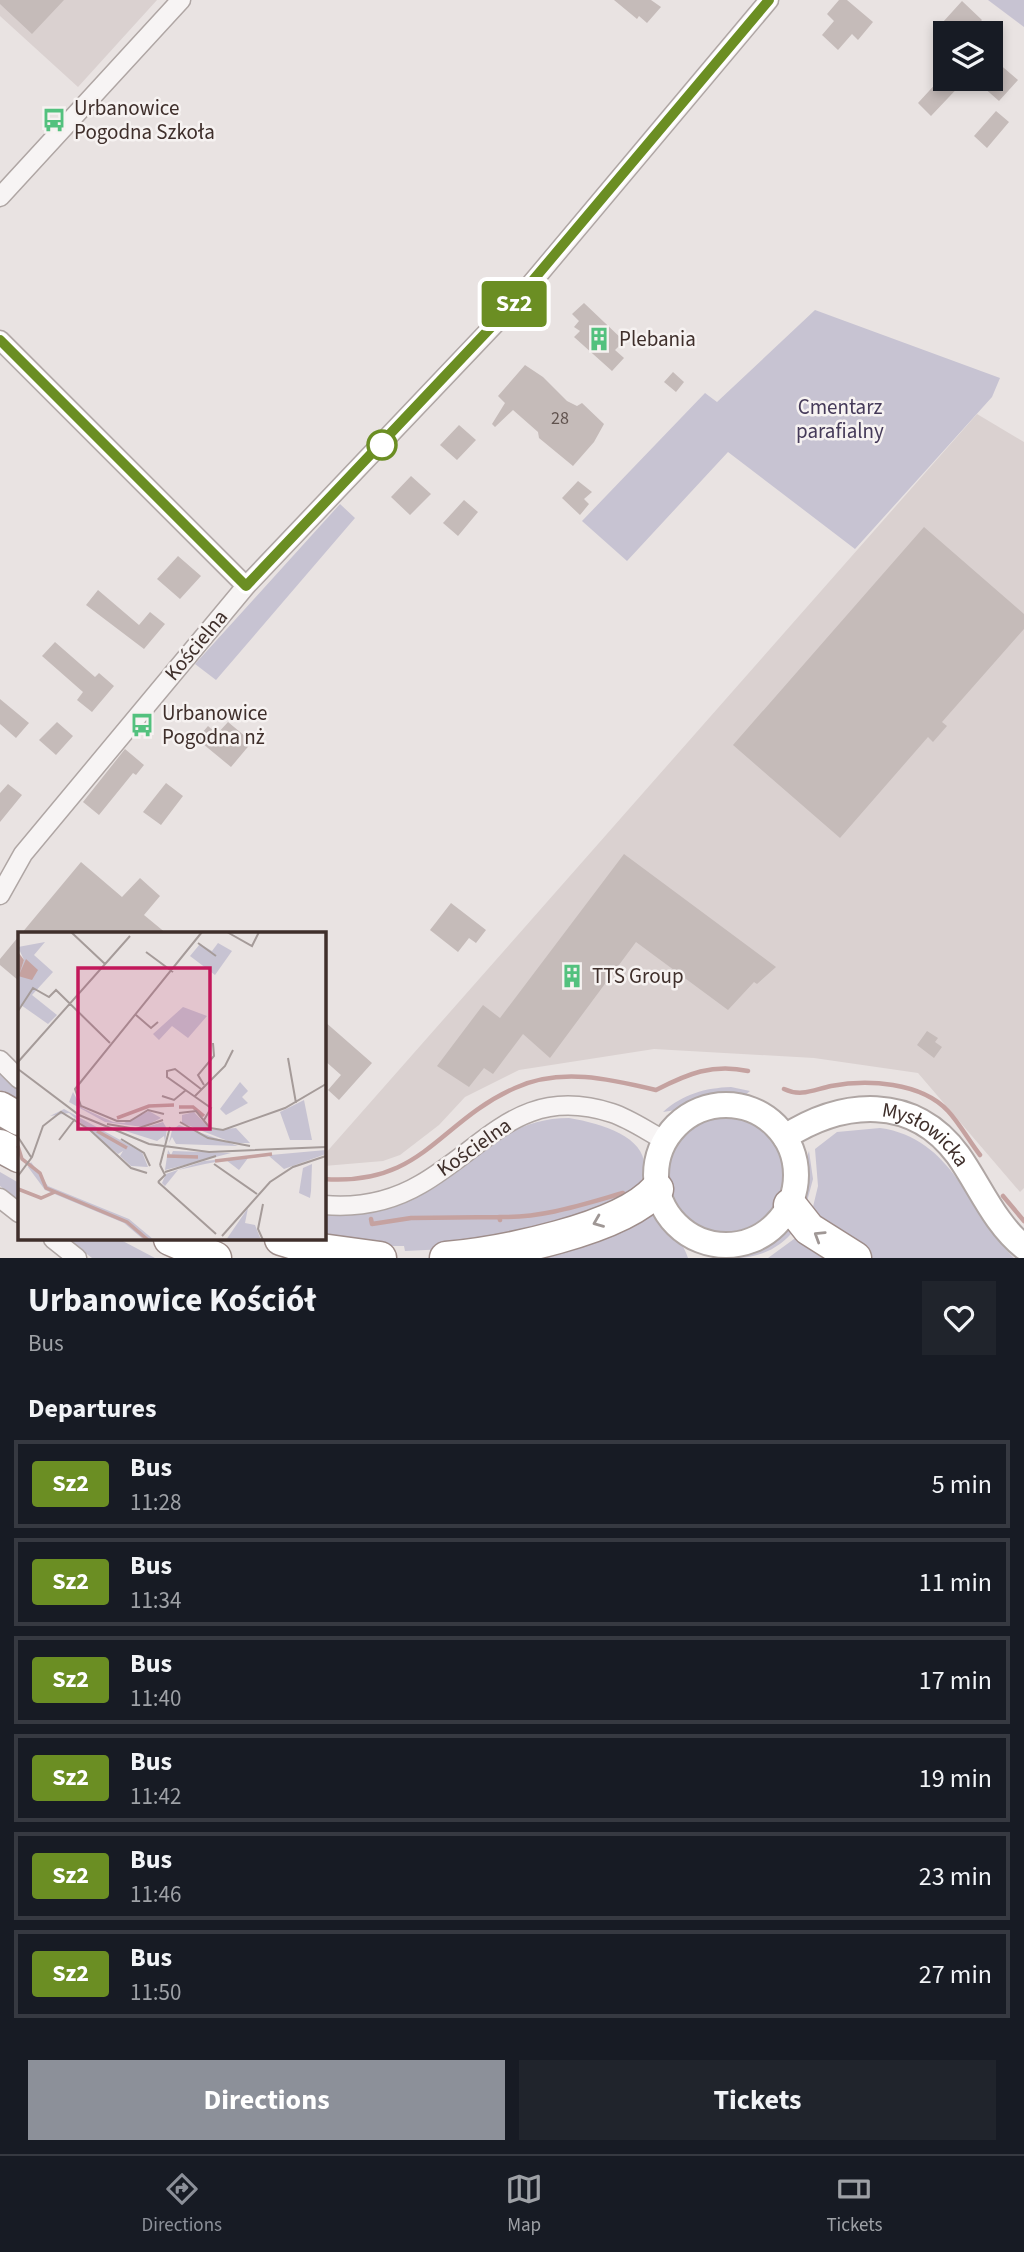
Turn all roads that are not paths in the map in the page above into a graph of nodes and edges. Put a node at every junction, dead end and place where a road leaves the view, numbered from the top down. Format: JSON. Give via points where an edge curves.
{"nodes":[{"id":1,"x":181,"y":0,"type":"edge"},
{"id":2,"x":769,"y":0,"type":"edge"},
{"id":3,"x":0,"y":197,"type":"edge"},
{"id":4,"x":0,"y":340,"type":"edge"},
{"id":5,"x":246,"y":586,"type":"junction"},
{"id":6,"x":0,"y":895,"type":"edge"},
{"id":7,"x":0,"y":1060,"type":"edge"},
{"id":8,"x":18,"y":1078,"type":"edge"},
{"id":9,"x":0,"y":1108,"type":"edge"},
{"id":10,"x":18,"y":1118,"type":"edge"},
{"id":11,"x":785,"y":1136,"type":"junction"},
{"id":12,"x":664,"y":1140,"type":"junction"},
{"id":13,"x":0,"y":1146,"type":"edge"},
{"id":14,"x":18,"y":1155,"type":"edge"},
{"id":15,"x":657,"y":1189,"type":"junction"},
{"id":16,"x":0,"y":1198,"type":"edge"},
{"id":17,"x":326,"y":1205,"type":"edge"},
{"id":18,"x":790,"y":1205,"type":"junction"},
{"id":19,"x":18,"y":1212,"type":"edge"},
{"id":20,"x":54,"y":1240,"type":"edge"},
{"id":21,"x":165,"y":1240,"type":"edge"},
{"id":22,"x":172,"y":1240,"type":"edge"},
{"id":23,"x":257,"y":1240,"type":"edge"},
{"id":24,"x":284,"y":1240,"type":"edge"},
{"id":25,"x":1024,"y":1247,"type":"edge"},
{"id":26,"x":712,"y":1251,"type":"edge"},
{"id":27,"x":78,"y":1258,"type":"edge"},
{"id":28,"x":188,"y":1258,"type":"edge"},
{"id":29,"x":215,"y":1258,"type":"edge"},
{"id":30,"x":295,"y":1258,"type":"edge"},
{"id":31,"x":380,"y":1258,"type":"edge"},
{"id":32,"x":446,"y":1258,"type":"edge"},
{"id":33,"x":855,"y":1258,"type":"edge"}],
"edges":[{"from":1,"to":3,"type":"street"},
{"from":2,"to":5,"type":"street","name":"Kościelna","via":[[513,304]]},
{"from":4,"to":5,"type":"street"},
{"from":5,"to":6,"type":"street","name":"Kościelna","via":[[23,854]]},
{"from":7,"to":8,"type":"street"},
{"from":9,"to":10,"type":"highway"},
{"from":11,"to":12,"type":"street","via":[[759,1112],[724,1104],[689,1114]]},
{"from":11,"to":18,"type":"street","via":[[797,1170]]},
{"from":11,"to":25,"type":"street","name":"Mysłowicka","via":[[835,1112],[861,1108],[915,1119],[949,1145],[997,1218]]},
{"from":12,"to":15,"type":"street","via":[[656,1164]]},
{"from":12,"to":17,"type":"street","name":"Kościelna","via":[[609,1112],[578,1107],[544,1109],[497,1127],[411,1189],[371,1203]]},
{"from":13,"to":14,"type":"highway"},
{"from":15,"to":26,"type":"street","via":[[662,1205],[683,1231]]},
{"from":15,"to":32,"type":"highway","one_way":true,"via":[[638,1206],[541,1242],[494,1254]]},
{"from":16,"to":19,"type":"street"},
{"from":18,"to":26,"type":"street","via":[[766,1233]]},
{"from":33,"to":18,"type":"highway","one_way":true,"via":[[809,1229]]},
{"from":20,"to":27,"type":"street"},
{"from":21,"to":28,"type":"highway"},
{"from":22,"to":29,"type":"highway"},
{"from":23,"to":30,"type":"highway"},
{"from":24,"to":31,"type":"highway"}]}
